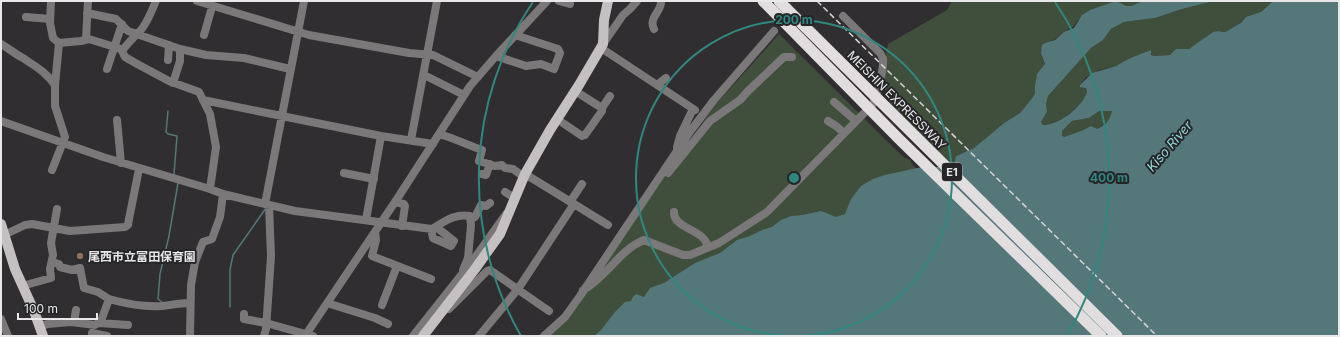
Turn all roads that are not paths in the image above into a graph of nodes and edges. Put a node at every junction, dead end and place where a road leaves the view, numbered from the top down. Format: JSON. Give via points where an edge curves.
{"nodes":[{"id":1,"x":51,"y":1,"type":"edge"},
{"id":2,"x":88,"y":1,"type":"edge"},
{"id":3,"x":156,"y":1,"type":"edge"},
{"id":4,"x":197,"y":1,"type":"edge"},
{"id":5,"x":304,"y":1,"type":"edge"},
{"id":6,"x":437,"y":1,"type":"edge"},
{"id":7,"x":548,"y":1,"type":"edge"},
{"id":8,"x":559,"y":1,"type":"edge"},
{"id":9,"x":608,"y":1,"type":"edge"},
{"id":10,"x":637,"y":1,"type":"edge"},
{"id":11,"x":661,"y":1,"type":"edge"},
{"id":12,"x":763,"y":1,"type":"edge"},
{"id":13,"x":570,"y":4,"type":"dead end"},
{"id":14,"x":212,"y":7,"type":"junction"},
{"id":15,"x":781,"y":8,"type":"edge"},
{"id":16,"x":87,"y":13,"type":"junction"},
{"id":17,"x":843,"y":16,"type":"dead end"},
{"id":18,"x":26,"y":17,"type":"dead end"},
{"id":19,"x":50,"y":19,"type":"junction"},
{"id":20,"x":122,"y":24,"type":"junction"},
{"id":21,"x":654,"y":29,"type":"dead end"},
{"id":22,"x":774,"y":31,"type":"dead end"},
{"id":23,"x":298,"y":32,"type":"junction"},
{"id":24,"x":136,"y":34,"type":"junction"},
{"id":25,"x":204,"y":35,"type":"dead end"},
{"id":26,"x":515,"y":35,"type":"junction"},
{"id":27,"x":86,"y":39,"type":"junction"},
{"id":28,"x":1,"y":44,"type":"edge"},
{"id":29,"x":169,"y":45,"type":"junction"},
{"id":30,"x":602,"y":46,"type":"junction"},
{"id":31,"x":60,"y":49,"type":"junction"},
{"id":32,"x":118,"y":49,"type":"junction"},
{"id":33,"x":180,"y":49,"type":"junction"},
{"id":34,"x":428,"y":55,"type":"junction"},
{"id":35,"x":496,"y":56,"type":"junction"},
{"id":36,"x":792,"y":57,"type":"dead end"},
{"id":37,"x":168,"y":60,"type":"dead end"},
{"id":38,"x":107,"y":69,"type":"dead end"},
{"id":39,"x":290,"y":69,"type":"junction"},
{"id":40,"x":424,"y":75,"type":"junction"},
{"id":41,"x":478,"y":77,"type":"junction"},
{"id":42,"x":666,"y":78,"type":"dead end"},
{"id":43,"x":173,"y":83,"type":"junction"},
{"id":44,"x":55,"y":85,"type":"junction"},
{"id":45,"x":657,"y":85,"type":"junction"},
{"id":46,"x":575,"y":91,"type":"junction"},
{"id":47,"x":464,"y":95,"type":"junction"},
{"id":48,"x":610,"y":96,"type":"dead end"},
{"id":49,"x":203,"y":100,"type":"junction"},
{"id":50,"x":834,"y":102,"type":"dead end"},
{"id":51,"x":602,"y":108,"type":"junction"},
{"id":52,"x":281,"y":116,"type":"junction"},
{"id":53,"x":557,"y":119,"type":"junction"},
{"id":54,"x":117,"y":120,"type":"dead end"},
{"id":55,"x":1,"y":121,"type":"edge"},
{"id":56,"x":828,"y":121,"type":"dead end"},
{"id":57,"x":856,"y":121,"type":"junction"},
{"id":58,"x":844,"y":133,"type":"junction"},
{"id":59,"x":439,"y":134,"type":"junction"},
{"id":60,"x":381,"y":136,"type":"junction"},
{"id":61,"x":410,"y":140,"type":"junction"},
{"id":62,"x":63,"y":144,"type":"junction"},
{"id":63,"x":433,"y":144,"type":"junction"},
{"id":64,"x":677,"y":151,"type":"junction"},
{"id":65,"x":120,"y":163,"type":"junction"},
{"id":66,"x":490,"y":164,"type":"junction"},
{"id":67,"x":139,"y":169,"type":"junction"},
{"id":68,"x":52,"y":170,"type":"dead end"},
{"id":69,"x":344,"y":173,"type":"dead end"},
{"id":70,"x":482,"y":174,"type":"dead end"},
{"id":71,"x":525,"y":175,"type":"junction"},
{"id":72,"x":660,"y":176,"type":"junction"},
{"id":73,"x":374,"y":179,"type":"junction"},
{"id":74,"x":582,"y":184,"type":"dead end"},
{"id":75,"x":210,"y":189,"type":"junction"},
{"id":76,"x":223,"y":194,"type":"junction"},
{"id":77,"x":509,"y":198,"type":"junction"},
{"id":78,"x":395,"y":202,"type":"junction"},
{"id":79,"x":490,"y":203,"type":"dead end"},
{"id":80,"x":572,"y":203,"type":"junction"},
{"id":81,"x":267,"y":204,"type":"junction"},
{"id":82,"x":57,"y":209,"type":"dead end"},
{"id":83,"x":674,"y":212,"type":"dead end"},
{"id":84,"x":470,"y":218,"type":"junction"},
{"id":85,"x":366,"y":220,"type":"junction"},
{"id":86,"x":381,"y":223,"type":"junction"},
{"id":87,"x":1,"y":224,"type":"edge"},
{"id":88,"x":608,"y":225,"type":"dead end"},
{"id":89,"x":402,"y":226,"type":"junction"},
{"id":90,"x":54,"y":228,"type":"junction"},
{"id":91,"x":434,"y":228,"type":"junction"},
{"id":92,"x":375,"y":232,"type":"junction"},
{"id":93,"x":2,"y":236,"type":"edge"},
{"id":94,"x":708,"y":247,"type":"junction"},
{"id":95,"x":52,"y":262,"type":"junction"},
{"id":96,"x":397,"y":266,"type":"junction"},
{"id":97,"x":464,"y":272,"type":"junction"},
{"id":98,"x":431,"y":279,"type":"dead end"},
{"id":99,"x":22,"y":286,"type":"junction"},
{"id":100,"x":518,"y":290,"type":"junction"},
{"id":101,"x":584,"y":290,"type":"junction"},
{"id":102,"x":109,"y":299,"type":"junction"},
{"id":103,"x":190,"y":303,"type":"junction"},
{"id":104,"x":327,"y":303,"type":"junction"},
{"id":105,"x":382,"y":305,"type":"dead end"},
{"id":106,"x":76,"y":310,"type":"dead end"},
{"id":107,"x":443,"y":310,"type":"junction"},
{"id":108,"x":549,"y":311,"type":"dead end"},
{"id":109,"x":244,"y":314,"type":"dead end"},
{"id":110,"x":1,"y":319,"type":"edge"},
{"id":111,"x":74,"y":322,"type":"junction"},
{"id":112,"x":266,"y":323,"type":"junction"},
{"id":113,"x":388,"y":324,"type":"dead end"},
{"id":114,"x":128,"y":325,"type":"dead end"},
{"id":115,"x":39,"y":326,"type":"junction"},
{"id":116,"x":94,"y":329,"type":"edge"},
{"id":117,"x":308,"y":335,"type":"edge"},
{"id":118,"x":8,"y":336,"type":"edge"},
{"id":119,"x":43,"y":336,"type":"edge"},
{"id":120,"x":107,"y":336,"type":"edge"},
{"id":121,"x":190,"y":336,"type":"edge"},
{"id":122,"x":264,"y":336,"type":"edge"},
{"id":123,"x":414,"y":336,"type":"edge"},
{"id":124,"x":423,"y":336,"type":"edge"},
{"id":125,"x":479,"y":336,"type":"edge"},
{"id":126,"x":544,"y":336,"type":"edge"},
{"id":127,"x":1101,"y":336,"type":"edge"},
{"id":128,"x":1117,"y":336,"type":"edge"}],
"edges":[{"from":1,"to":19,"type":"street"},
{"from":2,"to":16,"type":"street"},
{"from":3,"to":24,"type":"street","via":[[140,32]]},
{"from":4,"to":14,"type":"street"},
{"from":5,"to":23,"type":"street"},
{"from":6,"to":34,"type":"street"},
{"from":7,"to":26,"type":"street"},
{"from":8,"to":13,"type":"street"},
{"from":9,"to":30,"type":"main road"},
{"from":10,"to":30,"type":"street","via":[[623,15]]},
{"from":11,"to":21,"type":"street","via":[[661,7],[652,20],[651,25]]},
{"from":12,"to":15,"type":"highway","name":"MEISHIN EXPRESSWAY","number":"E1"},
{"from":14,"to":23,"type":"street"},
{"from":14,"to":25,"type":"street"},
{"from":15,"to":127,"type":"highway","name":"MEISHIN EXPRESSWAY","number":"E1","bridge":true,"via":[[906,145]]},
{"from":15,"to":128,"type":"highway","name":"MEISHIN EXPRESSWAY","number":"E1","bridge":true},
{"from":16,"to":20,"type":"street","via":[[116,19]]},
{"from":16,"to":27,"type":"street"},
{"from":17,"to":57,"type":"street","via":[[883,59],[875,100]]},
{"from":18,"to":19,"type":"street"},
{"from":19,"to":31,"type":"street","via":[[53,38]]},
{"from":20,"to":24,"type":"street","via":[[128,31]]},
{"from":20,"to":32,"type":"street"},
{"from":22,"to":64,"type":"street","via":[[714,100]]},
{"from":23,"to":34,"type":"street","via":[[409,54]]},
{"from":23,"to":39,"type":"street"},
{"from":24,"to":29,"type":"street"},
{"from":24,"to":32,"type":"street"},
{"from":26,"to":35,"type":"street"},
{"from":26,"to":35,"type":"street","via":[[558,49],[560,54],[554,69],[541,64],[526,66]]},
{"from":27,"to":31,"type":"street"},
{"from":27,"to":32,"type":"street"},
{"from":28,"to":44,"type":"street","via":[[48,75]]},
{"from":29,"to":33,"type":"street"},
{"from":29,"to":37,"type":"street"},
{"from":30,"to":45,"type":"street","via":[[622,67]]},
{"from":30,"to":46,"type":"main road","via":[[590,58]]},
{"from":31,"to":44,"type":"street"},
{"from":32,"to":38,"type":"street"},
{"from":32,"to":43,"type":"street","via":[[125,58]]},
{"from":33,"to":39,"type":"street","via":[[206,55],[244,58]]},
{"from":33,"to":43,"type":"street","via":[[180,61]]},
{"from":34,"to":40,"type":"street"},
{"from":34,"to":41,"type":"street","via":[[433,55]]},
{"from":35,"to":41,"type":"street"},
{"from":36,"to":72,"type":"street","via":[[784,57],[740,100],[710,121],[668,173]]},
{"from":39,"to":52,"type":"street"},
{"from":40,"to":47,"type":"street"},
{"from":40,"to":61,"type":"street"},
{"from":41,"to":47,"type":"street"},
{"from":42,"to":45,"type":"street"},
{"from":43,"to":49,"type":"street","via":[[199,92]]},
{"from":44,"to":62,"type":"street","via":[[55,106],[65,137]]},
{"from":45,"to":64,"type":"street","via":[[694,110],[680,136]]},
{"from":46,"to":51,"type":"street"},
{"from":46,"to":53,"type":"main road"},
{"from":47,"to":59,"type":"street"},
{"from":48,"to":51,"type":"street"},
{"from":49,"to":52,"type":"street"},
{"from":49,"to":75,"type":"street","via":[[210,114],[216,147]]},
{"from":50,"to":57,"type":"street"},
{"from":51,"to":53,"type":"street","via":[[586,135],[582,136]]},
{"from":52,"to":60,"type":"street"},
{"from":52,"to":81,"type":"street"},
{"from":53,"to":71,"type":"main road"},
{"from":54,"to":65,"type":"street"},
{"from":55,"to":62,"type":"street"},
{"from":56,"to":58,"type":"street"},
{"from":57,"to":58,"type":"street"},
{"from":58,"to":94,"type":"street","via":[[767,212]]},
{"from":59,"to":63,"type":"street"},
{"from":59,"to":66,"type":"street","via":[[482,150],[479,161]]},
{"from":60,"to":61,"type":"street"},
{"from":60,"to":73,"type":"street"},
{"from":61,"to":63,"type":"street"},
{"from":62,"to":65,"type":"street"},
{"from":62,"to":68,"type":"street"},
{"from":63,"to":78,"type":"street"},
{"from":64,"to":72,"type":"street"},
{"from":65,"to":67,"type":"street"},
{"from":66,"to":70,"type":"street","via":[[486,175]]},
{"from":66,"to":71,"type":"street","via":[[502,165]]},
{"from":67,"to":75,"type":"street"},
{"from":67,"to":90,"type":"street","via":[[129,220],[125,228],[70,231]]},
{"from":69,"to":73,"type":"street"},
{"from":71,"to":77,"type":"main road"},
{"from":71,"to":80,"type":"street"},
{"from":72,"to":101,"type":"street"},
{"from":73,"to":85,"type":"street"},
{"from":74,"to":80,"type":"street"},
{"from":75,"to":76,"type":"street"},
{"from":76,"to":81,"type":"street"},
{"from":76,"to":103,"type":"street","via":[[220,217],[212,239],[203,242],[195,262]]},
{"from":77,"to":97,"type":"street"},
{"from":77,"to":107,"type":"main road","via":[[500,234],[492,248]]},
{"from":78,"to":86,"type":"street"},
{"from":78,"to":89,"type":"street","via":[[405,206]]},
{"from":79,"to":84,"type":"street","via":[[486,206],[481,205],[476,217]]},
{"from":80,"to":88,"type":"street"},
{"from":80,"to":100,"type":"street"},
{"from":81,"to":85,"type":"street"},
{"from":81,"to":112,"type":"street","via":[[271,256]]},
{"from":82,"to":90,"type":"street"},
{"from":83,"to":94,"type":"street","via":[[677,221],[703,238]]},
{"from":84,"to":91,"type":"street","via":[[460,213]]},
{"from":84,"to":97,"type":"street","via":[[468,258]]},
{"from":85,"to":86,"type":"street"},
{"from":86,"to":89,"type":"street"},
{"from":86,"to":92,"type":"street"},
{"from":87,"to":93,"type":"main road"},
{"from":89,"to":91,"type":"street"},
{"from":90,"to":93,"type":"street","via":[[32,224]]},
{"from":90,"to":95,"type":"street"},
{"from":91,"to":91,"type":"street","via":[[454,241],[454,243],[449,246],[432,240]]},
{"from":92,"to":96,"type":"street","via":[[372,256]]},
{"from":92,"to":104,"type":"street"},
{"from":93,"to":99,"type":"main road"},
{"from":94,"to":101,"type":"street","via":[[690,255],[683,255],[644,240],[635,244]]},
{"from":95,"to":99,"type":"street","via":[[51,278]]},
{"from":95,"to":102,"type":"street","via":[[72,270],[80,268],[84,288]]},
{"from":96,"to":98,"type":"street"},
{"from":96,"to":105,"type":"street"},
{"from":97,"to":123,"type":"street"},
{"from":99,"to":115,"type":"main road"},
{"from":100,"to":107,"type":"street","via":[[490,270],[449,308]]},
{"from":100,"to":108,"type":"street"},
{"from":100,"to":125,"type":"street"},
{"from":101,"to":126,"type":"street","via":[[564,317]]},
{"from":102,"to":103,"type":"street","via":[[144,306]]},
{"from":102,"to":116,"type":"street"},
{"from":103,"to":121,"type":"street"},
{"from":104,"to":113,"type":"street"},
{"from":104,"to":117,"type":"street"},
{"from":106,"to":111,"type":"street"},
{"from":107,"to":124,"type":"main road"},
{"from":109,"to":112,"type":"street","via":[[244,319]]},
{"from":110,"to":118,"type":"street"},
{"from":111,"to":115,"type":"street"},
{"from":111,"to":116,"type":"street"},
{"from":112,"to":117,"type":"street"},
{"from":112,"to":122,"type":"street"},
{"from":114,"to":116,"type":"street"},
{"from":115,"to":119,"type":"main road"},
{"from":116,"to":120,"type":"street"}]}
